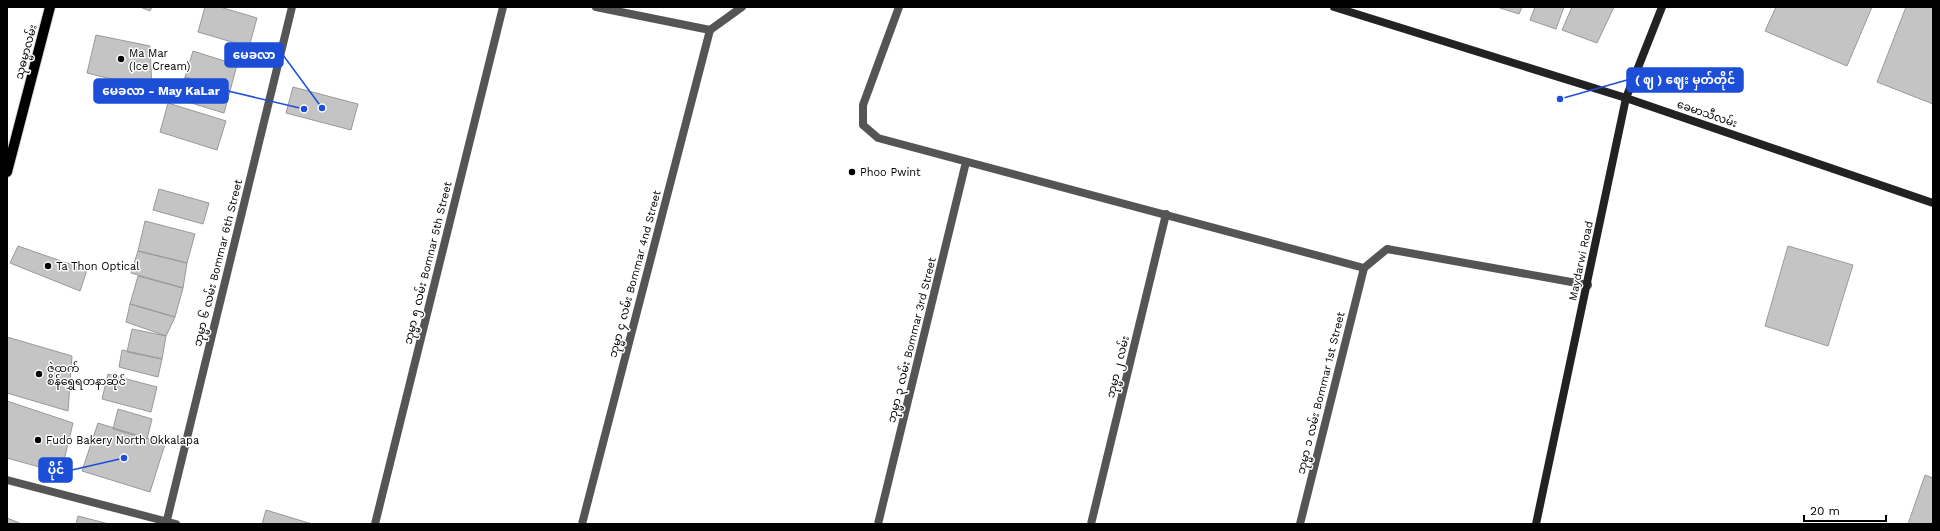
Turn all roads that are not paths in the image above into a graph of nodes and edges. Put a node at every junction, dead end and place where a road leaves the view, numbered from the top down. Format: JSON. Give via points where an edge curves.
{"nodes":[{"id":1,"x":50,"y":7,"type":"edge"},
{"id":2,"x":292,"y":7,"type":"edge"},
{"id":3,"x":503,"y":7,"type":"edge"},
{"id":4,"x":596,"y":7,"type":"edge"},
{"id":5,"x":742,"y":7,"type":"edge"},
{"id":6,"x":899,"y":7,"type":"edge"},
{"id":7,"x":1334,"y":7,"type":"edge"},
{"id":8,"x":1662,"y":7,"type":"edge"},
{"id":9,"x":710,"y":30,"type":"junction"},
{"id":10,"x":1626,"y":98,"type":"junction"},
{"id":11,"x":966,"y":162,"type":"junction"},
{"id":12,"x":7,"y":172,"type":"edge"},
{"id":13,"x":1933,"y":203,"type":"edge"},
{"id":14,"x":1166,"y":214,"type":"junction"},
{"id":15,"x":1364,"y":268,"type":"junction"},
{"id":16,"x":1588,"y":285,"type":"junction"},
{"id":17,"x":7,"y":480,"type":"edge"},
{"id":18,"x":166,"y":523,"type":"edge"},
{"id":19,"x":176,"y":524,"type":"edge"},
{"id":20,"x":375,"y":524,"type":"edge"},
{"id":21,"x":582,"y":524,"type":"edge"},
{"id":22,"x":878,"y":524,"type":"edge"},
{"id":23,"x":1091,"y":524,"type":"edge"},
{"id":24,"x":1300,"y":524,"type":"edge"},
{"id":25,"x":1536,"y":524,"type":"edge"}],
"edges":[{"from":1,"to":12,"type":"main road","name":"သုဓမ္မာလမ်း"},
{"from":2,"to":18,"type":"street","name":"ဘုမ္မာ ၆ လမ်း Bommar 6th Street"},
{"from":3,"to":20,"type":"street","name":"ဘုမ္မာ ၅ လမ်း Bomnar 5th Street"},
{"from":4,"to":9,"type":"street"},
{"from":5,"to":9,"type":"street"},
{"from":6,"to":11,"type":"street","via":[[863,105],[863,125],[878,138]]},
{"from":7,"to":10,"type":"main road","name":"ခေမာသီလမ်း"},
{"from":8,"to":10,"type":"main road","name":"Maydarwi Road"},
{"from":9,"to":21,"type":"street","name":"ဘုမ္မာ ၄ လမ်း Bommar 4nd Street"},
{"from":10,"to":13,"type":"main road","name":"ခေမာသီလမ်း"},
{"from":10,"to":16,"type":"main road","name":"Maydarwi Road"},
{"from":11,"to":14,"type":"street"},
{"from":11,"to":22,"type":"street","name":"ဘုမ္မာ ၃ လမ်း Bommar 3rd Street"},
{"from":14,"to":15,"type":"street"},
{"from":14,"to":23,"type":"street","name":"ဘုမ္မာ ၂ လမ်း"},
{"from":15,"to":16,"type":"street","via":[[1387,249]]},
{"from":15,"to":24,"type":"street","name":"ဘုမ္မာ ၁ လမ်း Bommar 1st Street"},
{"from":16,"to":25,"type":"main road","name":"Maydarwi Road"},
{"from":17,"to":18,"type":"street"},
{"from":18,"to":19,"type":"street"}]}
